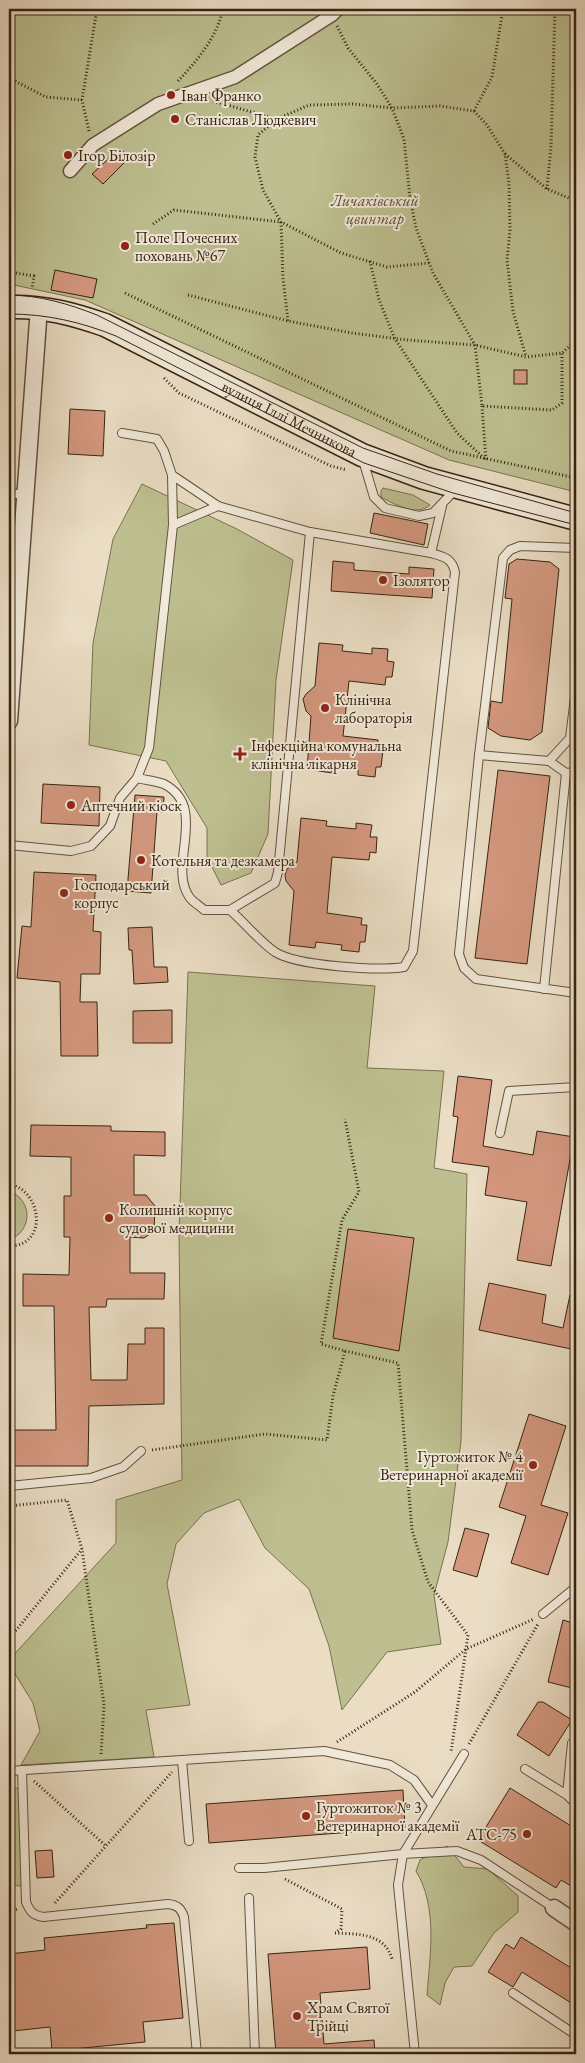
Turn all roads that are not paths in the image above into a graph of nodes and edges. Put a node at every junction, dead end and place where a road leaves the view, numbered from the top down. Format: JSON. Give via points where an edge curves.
{"nodes":[{"id":1,"x":335,"y":12,"type":"edge"},
{"id":2,"x":70,"y":171,"type":"dead end"},
{"id":3,"x":35,"y":300,"type":"junction"},
{"id":4,"x":9,"y":307,"type":"edge"},
{"id":5,"x":122,"y":433,"type":"dead end"},
{"id":6,"x":365,"y":465,"type":"junction"},
{"id":7,"x":172,"y":475,"type":"junction"},
{"id":8,"x":458,"y":488,"type":"junction"},
{"id":9,"x":17,"y":494,"type":"edge"},
{"id":10,"x":218,"y":506,"type":"junction"},
{"id":11,"x":442,"y":506,"type":"junction"},
{"id":12,"x":576,"y":519,"type":"edge"},
{"id":13,"x":173,"y":525,"type":"junction"},
{"id":14,"x":310,"y":532,"type":"junction"},
{"id":15,"x":576,"y":548,"type":"edge"},
{"id":16,"x":431,"y":553,"type":"junction"},
{"id":17,"x":576,"y":689,"type":"edge"},
{"id":18,"x":9,"y":721,"type":"edge"},
{"id":19,"x":479,"y":755,"type":"junction"},
{"id":20,"x":549,"y":761,"type":"junction"},
{"id":21,"x":576,"y":772,"type":"edge"},
{"id":22,"x":566,"y":773,"type":"junction"},
{"id":23,"x":137,"y":778,"type":"junction"},
{"id":24,"x":9,"y":846,"type":"edge"},
{"id":25,"x":230,"y":910,"type":"junction"},
{"id":26,"x":544,"y":989,"type":"junction"},
{"id":27,"x":576,"y":993,"type":"edge"},
{"id":28,"x":576,"y":1087,"type":"edge"},
{"id":29,"x":500,"y":1133,"type":"dead end"},
{"id":30,"x":141,"y":1451,"type":"road end"},
{"id":31,"x":9,"y":1486,"type":"edge"},
{"id":32,"x":576,"y":1586,"type":"edge"},
{"id":33,"x":543,"y":1614,"type":"road end"},
{"id":34,"x":572,"y":1743,"type":"dead end"},
{"id":35,"x":464,"y":1754,"type":"road end"},
{"id":36,"x":182,"y":1760,"type":"junction"},
{"id":37,"x":525,"y":1768,"type":"dead end"},
{"id":38,"x":22,"y":1770,"type":"junction"},
{"id":39,"x":9,"y":1771,"type":"edge"},
{"id":40,"x":567,"y":1795,"type":"junction"},
{"id":41,"x":576,"y":1804,"type":"edge"},
{"id":42,"x":432,"y":1806,"type":"junction"},
{"id":43,"x":189,"y":1841,"type":"dead end"},
{"id":44,"x":403,"y":1854,"type":"junction"},
{"id":45,"x":239,"y":1868,"type":"dead end"},
{"id":46,"x":249,"y":1898,"type":"dead end"},
{"id":47,"x":554,"y":1908,"type":"joint"},
{"id":48,"x":576,"y":1923,"type":"edge"},
{"id":49,"x":513,"y":1993,"type":"dead end"},
{"id":50,"x":576,"y":2035,"type":"edge"},
{"id":51,"x":196,"y":2054,"type":"edge"},
{"id":52,"x":255,"y":2054,"type":"edge"},
{"id":53,"x":416,"y":2054,"type":"edge"}],
"edges":[{"from":1,"to":2,"type":"street","via":[[235,77],[158,104],[93,145]]},
{"from":3,"to":4,"type":"main road","name":"вулиця Іллі Мечникова"},
{"from":3,"to":6,"type":"main road","name":"вулиця Іллі Мечникова","via":[[105,325]]},
{"from":3,"to":9,"type":"street"},
{"from":5,"to":7,"type":"lane","via":[[157,439]]},
{"from":6,"to":8,"type":"main road","name":"вулиця Іллі Мечникова"},
{"from":6,"to":11,"type":"lane","via":[[374,497],[385,508],[419,516],[433,513]]},
{"from":7,"to":10,"type":"lane"},
{"from":7,"to":13,"type":"lane"},
{"from":8,"to":11,"type":"lane"},
{"from":8,"to":12,"type":"main road","name":"вулиця Іллі Мечникова"},
{"from":9,"to":18,"type":"street"},
{"from":10,"to":13,"type":"lane"},
{"from":10,"to":14,"type":"lane"},
{"from":11,"to":16,"type":"lane"},
{"from":13,"to":23,"type":"lane","via":[[149,748]]},
{"from":14,"to":16,"type":"lane"},
{"from":14,"to":25,"type":"lane","via":[[278,872],[275,883]]},
{"from":15,"to":19,"type":"lane","via":[[520,546],[510,550],[504,558]]},
{"from":16,"to":25,"type":"lane","via":[[448,558],[455,572],[413,951],[404,966],[386,970],[294,960],[275,952]]},
{"from":17,"to":20,"type":"lane","via":[[570,738]]},
{"from":19,"to":20,"type":"lane"},
{"from":19,"to":26,"type":"lane","via":[[459,954],[464,968],[476,979]]},
{"from":20,"to":22,"type":"lane"},
{"from":21,"to":22,"type":"lane"},
{"from":22,"to":26,"type":"lane"},
{"from":23,"to":24,"type":"lane","via":[[120,798],[110,826],[91,846],[71,851]]},
{"from":23,"to":25,"type":"lane","via":[[163,784],[177,795],[187,816],[183,879],[189,897],[204,910]]},
{"from":26,"to":27,"type":"lane"},
{"from":28,"to":29,"type":"lane","via":[[509,1091]]},
{"from":30,"to":31,"type":"lane","via":[[123,1467],[91,1478]]},
{"from":32,"to":33,"type":"lane"},
{"from":34,"to":40,"type":"lane"},
{"from":35,"to":42,"type":"lane"},
{"from":36,"to":38,"type":"lane"},
{"from":36,"to":42,"type":"lane","via":[[324,1751],[390,1765],[414,1780]]},
{"from":36,"to":43,"type":"lane"},
{"from":37,"to":40,"type":"lane"},
{"from":38,"to":39,"type":"lane"},
{"from":38,"to":51,"type":"lane","via":[[26,1902],[29,1910],[43,1917],[168,1904],[182,1910]]},
{"from":40,"to":41,"type":"lane"},
{"from":42,"to":44,"type":"lane"},
{"from":44,"to":45,"type":"lane"},
{"from":44,"to":47,"type":"lane","via":[[457,1851],[481,1860]]},
{"from":44,"to":53,"type":"lane","via":[[398,1884]]},
{"from":46,"to":52,"type":"lane"},
{"from":47,"to":48,"type":"street"},
{"from":49,"to":50,"type":"lane"}]}
